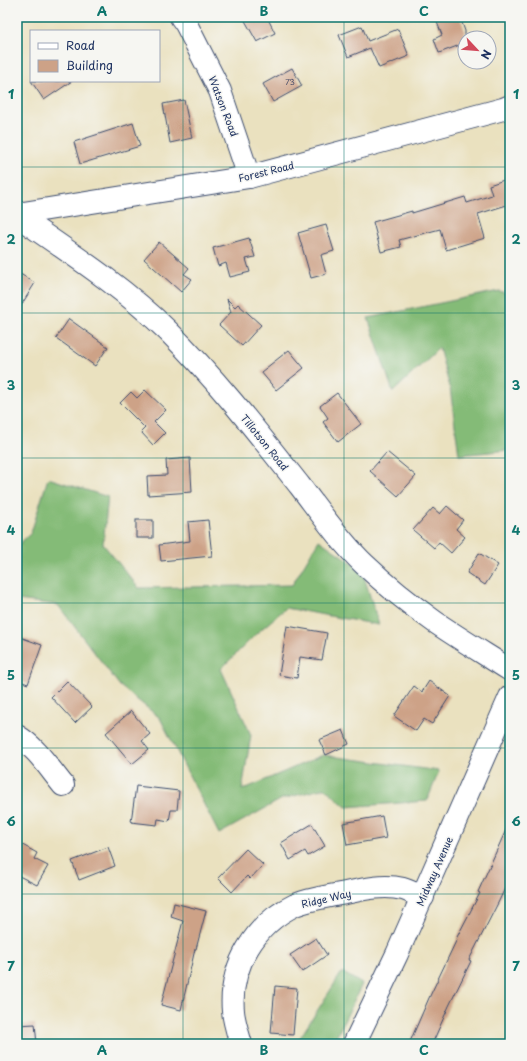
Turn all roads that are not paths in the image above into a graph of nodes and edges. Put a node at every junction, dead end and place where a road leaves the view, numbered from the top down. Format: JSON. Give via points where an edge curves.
{"nodes":[{"id":1,"x":181,"y":17,"type":"edge"},
{"id":2,"x":510,"y":106,"type":"edge"},
{"id":3,"x":249,"y":177,"type":"junction"},
{"id":4,"x":17,"y":215,"type":"edge"},
{"id":5,"x":510,"y":670,"type":"edge"},
{"id":6,"x":510,"y":697,"type":"edge"},
{"id":7,"x":505,"y":722,"type":"edge"},
{"id":8,"x":17,"y":736,"type":"edge"},
{"id":9,"x":63,"y":785,"type":"dead end"},
{"id":10,"x":423,"y":897,"type":"junction"},
{"id":11,"x":241,"y":1044,"type":"edge"},
{"id":12,"x":354,"y":1044,"type":"edge"}],
"edges":[{"from":1,"to":3,"type":"street","name":"Watson Road","via":[[220,91]]},
{"from":2,"to":3,"type":"street","name":"Forest Road"},
{"from":3,"to":4,"type":"street","name":"Forest Road"},
{"from":4,"to":5,"type":"street","name":"Tillotson Road","via":[[128,296],[167,331],[239,410],[364,564],[435,622]]},
{"from":6,"to":7,"type":"street","name":"Midway Avenue"},
{"from":7,"to":10,"type":"street","name":"Midway Avenue"},
{"from":8,"to":9,"type":"street","via":[[35,751]]},
{"from":10,"to":11,"type":"street","name":"Ridge Way","via":[[402,889],[377,887],[317,898],[296,905],[275,917],[246,949],[238,968],[233,1012]]},
{"from":10,"to":12,"type":"street","name":"Midway Avenue"}]}
